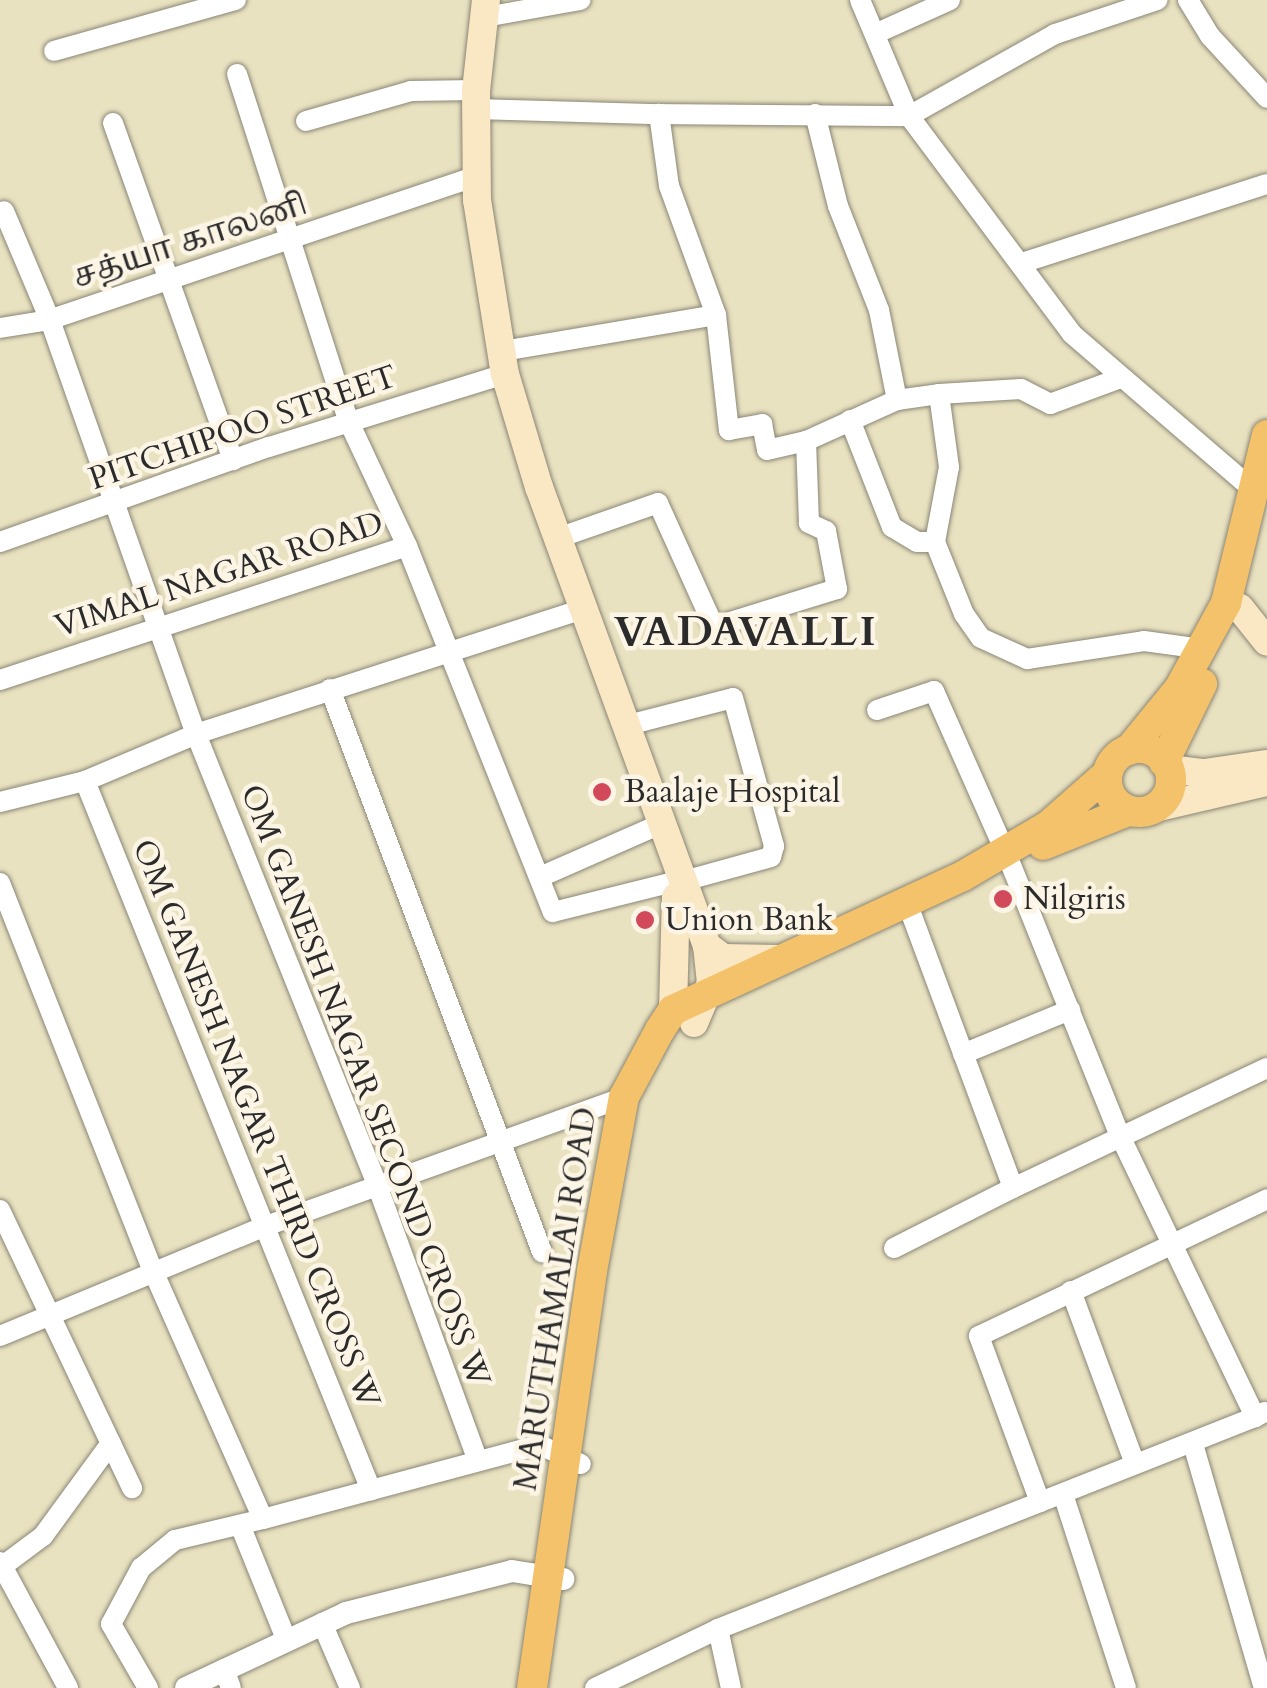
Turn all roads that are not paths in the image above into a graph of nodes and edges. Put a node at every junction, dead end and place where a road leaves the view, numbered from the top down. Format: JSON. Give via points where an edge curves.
{"nodes":[{"id":1,"x":236,"y":0,"type":"edge"},
{"id":2,"x":580,"y":0,"type":"edge"},
{"id":3,"x":860,"y":0,"type":"edge"},
{"id":4,"x":950,"y":0,"type":"edge"},
{"id":5,"x":1157,"y":0,"type":"edge"},
{"id":6,"x":1188,"y":0,"type":"edge"},
{"id":7,"x":485,"y":9,"type":"edge"},
{"id":8,"x":877,"y":33,"type":"junction"},
{"id":9,"x":54,"y":52,"type":"dead end"},
{"id":10,"x":237,"y":74,"type":"dead end"},
{"id":11,"x":1267,"y":98,"type":"edge"},
{"id":12,"x":476,"y":100,"type":"junction"},
{"id":13,"x":658,"y":114,"type":"junction"},
{"id":14,"x":815,"y":114,"type":"junction"},
{"id":15,"x":910,"y":116,"type":"junction"},
{"id":16,"x":306,"y":121,"type":"dead end"},
{"id":17,"x":112,"y":123,"type":"dead end"},
{"id":18,"x":476,"y":176,"type":"junction"},
{"id":19,"x":1267,"y":184,"type":"edge"},
{"id":20,"x":4,"y":211,"type":"dead end"},
{"id":21,"x":290,"y":240,"type":"junction"},
{"id":22,"x":1022,"y":263,"type":"junction"},
{"id":23,"x":168,"y":280,"type":"junction"},
{"id":24,"x":716,"y":315,"type":"junction"},
{"id":25,"x":50,"y":320,"type":"junction"},
{"id":26,"x":0,"y":328,"type":"edge"},
{"id":27,"x":504,"y":362,"type":"junction"},
{"id":28,"x":1118,"y":378,"type":"junction"},
{"id":29,"x":939,"y":394,"type":"junction"},
{"id":30,"x":898,"y":400,"type":"junction"},
{"id":31,"x":850,"y":420,"type":"junction"},
{"id":32,"x":349,"y":422,"type":"junction"},
{"id":33,"x":1267,"y":435,"type":"edge"},
{"id":34,"x":806,"y":441,"type":"junction"},
{"id":35,"x":233,"y":460,"type":"junction"},
{"id":36,"x":1262,"y":500,"type":"edge"},
{"id":37,"x":112,"y":503,"type":"junction"},
{"id":38,"x":558,"y":538,"type":"junction"},
{"id":39,"x":0,"y":542,"type":"edge"},
{"id":40,"x":935,"y":542,"type":"junction"},
{"id":41,"x":407,"y":546,"type":"junction"},
{"id":42,"x":1233,"y":605,"type":"junction"},
{"id":43,"x":585,"y":608,"type":"junction"},
{"id":44,"x":158,"y":624,"type":"junction"},
{"id":45,"x":1267,"y":642,"type":"edge"},
{"id":46,"x":1203,"y":649,"type":"junction"},
{"id":47,"x":451,"y":650,"type":"junction"},
{"id":48,"x":0,"y":680,"type":"edge"},
{"id":49,"x":330,"y":689,"type":"junction"},
{"id":50,"x":876,"y":710,"type":"dead end"},
{"id":51,"x":628,"y":725,"type":"junction"},
{"id":52,"x":196,"y":734,"type":"junction"},
{"id":53,"x":1129,"y":750,"type":"junction"},
{"id":54,"x":1267,"y":764,"type":"edge"},
{"id":55,"x":1166,"y":766,"type":"junction"},
{"id":56,"x":1108,"y":774,"type":"junction"},
{"id":57,"x":86,"y":781,"type":"junction"},
{"id":58,"x":1267,"y":782,"type":"edge"},
{"id":59,"x":0,"y":802,"type":"edge"},
{"id":60,"x":1141,"y":810,"type":"junction"},
{"id":61,"x":664,"y":831,"type":"junction"},
{"id":62,"x":1008,"y":858,"type":"junction"},
{"id":63,"x":540,"y":876,"type":"junction"},
{"id":64,"x":679,"y":881,"type":"junction"},
{"id":65,"x":0,"y":883,"type":"edge"},
{"id":66,"x":678,"y":915,"type":"junction"},
{"id":67,"x":912,"y":916,"type":"junction"},
{"id":68,"x":707,"y":946,"type":"junction"},
{"id":69,"x":786,"y":958,"type":"junction"},
{"id":70,"x":762,"y":986,"type":"junction"},
{"id":71,"x":715,"y":987,"type":"junction"},
{"id":72,"x":1070,"y":1010,"type":"junction"},
{"id":73,"x":684,"y":1016,"type":"junction"},
{"id":74,"x":963,"y":1054,"type":"junction"},
{"id":75,"x":1267,"y":1068,"type":"edge"},
{"id":76,"x":624,"y":1097,"type":"junction"},
{"id":77,"x":498,"y":1138,"type":"junction"},
{"id":78,"x":1121,"y":1138,"type":"junction"},
{"id":79,"x":377,"y":1185,"type":"junction"},
{"id":80,"x":1013,"y":1188,"type":"junction"},
{"id":81,"x":1267,"y":1199,"type":"edge"},
{"id":82,"x":0,"y":1210,"type":"edge"},
{"id":83,"x":266,"y":1226,"type":"junction"},
{"id":84,"x":1172,"y":1241,"type":"junction"},
{"id":85,"x":894,"y":1248,"type":"dead end"},
{"id":86,"x":542,"y":1252,"type":"dead end"},
{"id":87,"x":154,"y":1273,"type":"junction"},
{"id":88,"x":1071,"y":1291,"type":"junction"},
{"id":89,"x":53,"y":1315,"type":"junction"},
{"id":90,"x":0,"y":1336,"type":"edge"},
{"id":91,"x":1261,"y":1414,"type":"edge"},
{"id":92,"x":111,"y":1443,"type":"junction"},
{"id":93,"x":1193,"y":1444,"type":"junction"},
{"id":94,"x":574,"y":1459,"type":"junction"},
{"id":95,"x":477,"y":1460,"type":"junction"},
{"id":96,"x":1135,"y":1464,"type":"junction"},
{"id":97,"x":132,"y":1488,"type":"dead end"},
{"id":98,"x":370,"y":1490,"type":"junction"},
{"id":99,"x":1063,"y":1494,"type":"junction"},
{"id":100,"x":1040,"y":1502,"type":"junction"},
{"id":101,"x":262,"y":1519,"type":"junction"},
{"id":102,"x":240,"y":1526,"type":"junction"},
{"id":103,"x":1,"y":1565,"type":"edge"},
{"id":104,"x":556,"y":1578,"type":"junction"},
{"id":105,"x":322,"y":1624,"type":"junction"},
{"id":106,"x":718,"y":1629,"type":"junction"},
{"id":107,"x":286,"y":1638,"type":"junction"},
{"id":108,"x":228,"y":1679,"type":"edge"},
{"id":109,"x":68,"y":1688,"type":"edge"},
{"id":110,"x":148,"y":1688,"type":"edge"},
{"id":111,"x":186,"y":1688,"type":"edge"},
{"id":112,"x":350,"y":1688,"type":"edge"},
{"id":113,"x":532,"y":1688,"type":"edge"},
{"id":114,"x":546,"y":1688,"type":"edge"},
{"id":115,"x":595,"y":1688,"type":"edge"},
{"id":116,"x":731,"y":1688,"type":"edge"},
{"id":117,"x":1126,"y":1688,"type":"edge"},
{"id":118,"x":1264,"y":1688,"type":"edge"}],
"edges":[{"from":1,"to":9,"type":"street"},
{"from":2,"to":7,"type":"street"},
{"from":3,"to":8,"type":"street"},
{"from":4,"to":8,"type":"street"},
{"from":5,"to":15,"type":"street","via":[[1055,34]]},
{"from":6,"to":11,"type":"street","via":[[1210,36]]},
{"from":7,"to":12,"type":"main road"},
{"from":8,"to":15,"type":"street"},
{"from":10,"to":21,"type":"street"},
{"from":12,"to":13,"type":"street"},
{"from":12,"to":16,"type":"street","via":[[411,91]]},
{"from":12,"to":18,"type":"main road"},
{"from":13,"to":14,"type":"street"},
{"from":13,"to":24,"type":"street","via":[[669,186]]},
{"from":14,"to":15,"type":"street"},
{"from":14,"to":30,"type":"street","via":[[838,206],[878,310]]},
{"from":15,"to":22,"type":"street"},
{"from":17,"to":23,"type":"street"},
{"from":18,"to":21,"type":"street","name":"சத்யா காலனி"},
{"from":18,"to":27,"type":"main road"},
{"from":19,"to":22,"type":"street"},
{"from":20,"to":25,"type":"street"},
{"from":21,"to":23,"type":"street","name":"சத்யா காலனி"},
{"from":21,"to":32,"type":"street"},
{"from":22,"to":28,"type":"street","via":[[1072,334]]},
{"from":23,"to":25,"type":"street","name":"சத்யா காலனி"},
{"from":23,"to":35,"type":"street"},
{"from":24,"to":27,"type":"street","name":"PITCHIPOO STREET"},
{"from":24,"to":34,"type":"street","via":[[730,430],[762,424],[767,450]]},
{"from":25,"to":26,"type":"street"},
{"from":25,"to":37,"type":"street","name":"சத்யா காலனி"},
{"from":27,"to":32,"type":"street","name":"PITCHIPOO STREET"},
{"from":27,"to":38,"type":"main road"},
{"from":28,"to":29,"type":"street","via":[[1050,404],[1020,389]]},
{"from":28,"to":36,"type":"street"},
{"from":29,"to":30,"type":"street"},
{"from":29,"to":40,"type":"street","via":[[950,467]]},
{"from":30,"to":31,"type":"street"},
{"from":31,"to":34,"type":"street"},
{"from":31,"to":40,"type":"street","via":[[892,527],[917,542]]},
{"from":32,"to":35,"type":"street","name":"PITCHIPOO STREET"},
{"from":32,"to":41,"type":"street"},
{"from":33,"to":36,"type":"main road"},
{"from":34,"to":38,"type":"street","via":[[809,523],[826,531],[837,590],[714,627],[658,502]]},
{"from":35,"to":37,"type":"street","name":"PITCHIPOO STREET"},
{"from":36,"to":42,"type":"main road"},
{"from":37,"to":39,"type":"street","name":"PITCHIPOO STREET"},
{"from":37,"to":44,"type":"street","name":"சத்யா காலனி"},
{"from":38,"to":43,"type":"main road"},
{"from":40,"to":46,"type":"street","via":[[964,614],[1001,652],[1026,659],[1144,641]]},
{"from":41,"to":44,"type":"street","name":"VIMAL NAGAR ROAD"},
{"from":41,"to":47,"type":"street","name":"VIMAL NAGAR ROAD"},
{"from":42,"to":45,"type":"main road"},
{"from":42,"to":46,"type":"main road"},
{"from":42,"to":55,"type":"main road"},
{"from":43,"to":47,"type":"street"},
{"from":43,"to":51,"type":"main road"},
{"from":44,"to":48,"type":"street","name":"VIMAL NAGAR ROAD"},
{"from":44,"to":52,"type":"street","name":"OM GANESH NAGAR SECOND CROSS W"},
{"from":46,"to":53,"type":"main road"},
{"from":47,"to":49,"type":"street"},
{"from":47,"to":63,"type":"street","name":"VIMAL NAGAR ROAD"},
{"from":49,"to":52,"type":"street"},
{"from":49,"to":77,"type":"street"},
{"from":50,"to":62,"type":"street","via":[[934,691]]},
{"from":51,"to":61,"type":"main road"},
{"from":51,"to":64,"type":"street","via":[[732,698],[774,846],[771,858]]},
{"from":52,"to":57,"type":"street"},
{"from":52,"to":79,"type":"street","name":"OM GANESH NAGAR SECOND CROSS W"},
{"from":53,"to":55,"type":"main road","via":[[1150,750]]},
{"from":53,"to":56,"type":"main road"},
{"from":54,"to":55,"type":"main road","via":[[1204,773]]},
{"from":55,"to":60,"type":"main road","via":[[1167,796]]},
{"from":56,"to":60,"type":"main road","via":[[1109,792]]},
{"from":56,"to":62,"type":"main road","name":"MARUTHAMALAI ROAD"},
{"from":57,"to":59,"type":"street"},
{"from":57,"to":83,"type":"street","name":"OM GANESH NAGAR THIRD CROSS W"},
{"from":58,"to":60,"type":"main road"},
{"from":60,"to":62,"type":"main road","name":"MARUTHAMALAI ROAD"},
{"from":61,"to":63,"type":"street"},
{"from":61,"to":64,"type":"main road"},
{"from":62,"to":67,"type":"main road","name":"MARUTHAMALAI ROAD"},
{"from":62,"to":69,"type":"main road","name":"MARUTHAMALAI ROAD"},
{"from":62,"to":72,"type":"street"},
{"from":63,"to":64,"type":"street","name":"VIMAL NAGAR ROAD","via":[[553,912]]},
{"from":64,"to":66,"type":"main road"},
{"from":64,"to":68,"type":"main road"},
{"from":65,"to":87,"type":"street"},
{"from":66,"to":71,"type":"main road","via":[[692,973]]},
{"from":66,"to":73,"type":"main road"},
{"from":67,"to":70,"type":"main road","name":"MARUTHAMALAI ROAD"},
{"from":67,"to":74,"type":"street"},
{"from":68,"to":69,"type":"main road","via":[[723,958],[749,963]]},
{"from":68,"to":71,"type":"main road"},
{"from":69,"to":71,"type":"main road","name":"MARUTHAMALAI ROAD"},
{"from":70,"to":71,"type":"main road"},
{"from":70,"to":73,"type":"main road","name":"MARUTHAMALAI ROAD"},
{"from":71,"to":73,"type":"main road","name":"MARUTHAMALAI ROAD"},
{"from":72,"to":74,"type":"street"},
{"from":72,"to":78,"type":"street"},
{"from":73,"to":76,"type":"main road","name":"MARUTHAMALAI ROAD"},
{"from":73,"to":94,"type":"main road","name":"MARUTHAMALAI ROAD","via":[[635,1120]]},
{"from":74,"to":80,"type":"street"},
{"from":75,"to":78,"type":"street"},
{"from":76,"to":77,"type":"street"},
{"from":76,"to":94,"type":"main road","name":"MARUTHAMALAI ROAD"},
{"from":77,"to":79,"type":"street"},
{"from":77,"to":86,"type":"street"},
{"from":78,"to":80,"type":"street"},
{"from":78,"to":84,"type":"street"},
{"from":79,"to":83,"type":"street"},
{"from":79,"to":95,"type":"street","name":"OM GANESH NAGAR SECOND CROSS W"},
{"from":80,"to":85,"type":"street"},
{"from":81,"to":84,"type":"street"},
{"from":82,"to":89,"type":"street"},
{"from":83,"to":87,"type":"street"},
{"from":83,"to":98,"type":"street","name":"OM GANESH NAGAR THIRD CROSS W"},
{"from":84,"to":88,"type":"street"},
{"from":84,"to":91,"type":"street"},
{"from":87,"to":89,"type":"street"},
{"from":87,"to":101,"type":"street"},
{"from":88,"to":96,"type":"street"},
{"from":88,"to":100,"type":"street","via":[[979,1336]]},
{"from":89,"to":90,"type":"street"},
{"from":89,"to":92,"type":"street"},
{"from":91,"to":93,"type":"street"},
{"from":92,"to":97,"type":"street"},
{"from":92,"to":103,"type":"street","via":[[43,1536]]},
{"from":93,"to":96,"type":"street"},
{"from":93,"to":118,"type":"street"},
{"from":94,"to":95,"type":"street","via":[[540,1445]]},
{"from":94,"to":104,"type":"main road","name":"MARUTHAMALAI ROAD"},
{"from":95,"to":98,"type":"street"},
{"from":96,"to":99,"type":"street"},
{"from":98,"to":101,"type":"street"},
{"from":99,"to":100,"type":"street"},
{"from":99,"to":117,"type":"street"},
{"from":100,"to":106,"type":"street"},
{"from":101,"to":102,"type":"street"},
{"from":102,"to":107,"type":"street"},
{"from":102,"to":110,"type":"street","via":[[175,1540],[142,1568],[111,1624]]},
{"from":103,"to":109,"type":"street"},
{"from":104,"to":105,"type":"street","via":[[512,1572]]},
{"from":104,"to":113,"type":"main road","name":"MARUTHAMALAI ROAD"},
{"from":104,"to":114,"type":"main road","name":"MARUTHAMALAI ROAD"},
{"from":105,"to":107,"type":"street"},
{"from":105,"to":112,"type":"street"},
{"from":106,"to":115,"type":"street"},
{"from":106,"to":116,"type":"street"},
{"from":107,"to":108,"type":"street"},
{"from":108,"to":111,"type":"street"}]}
